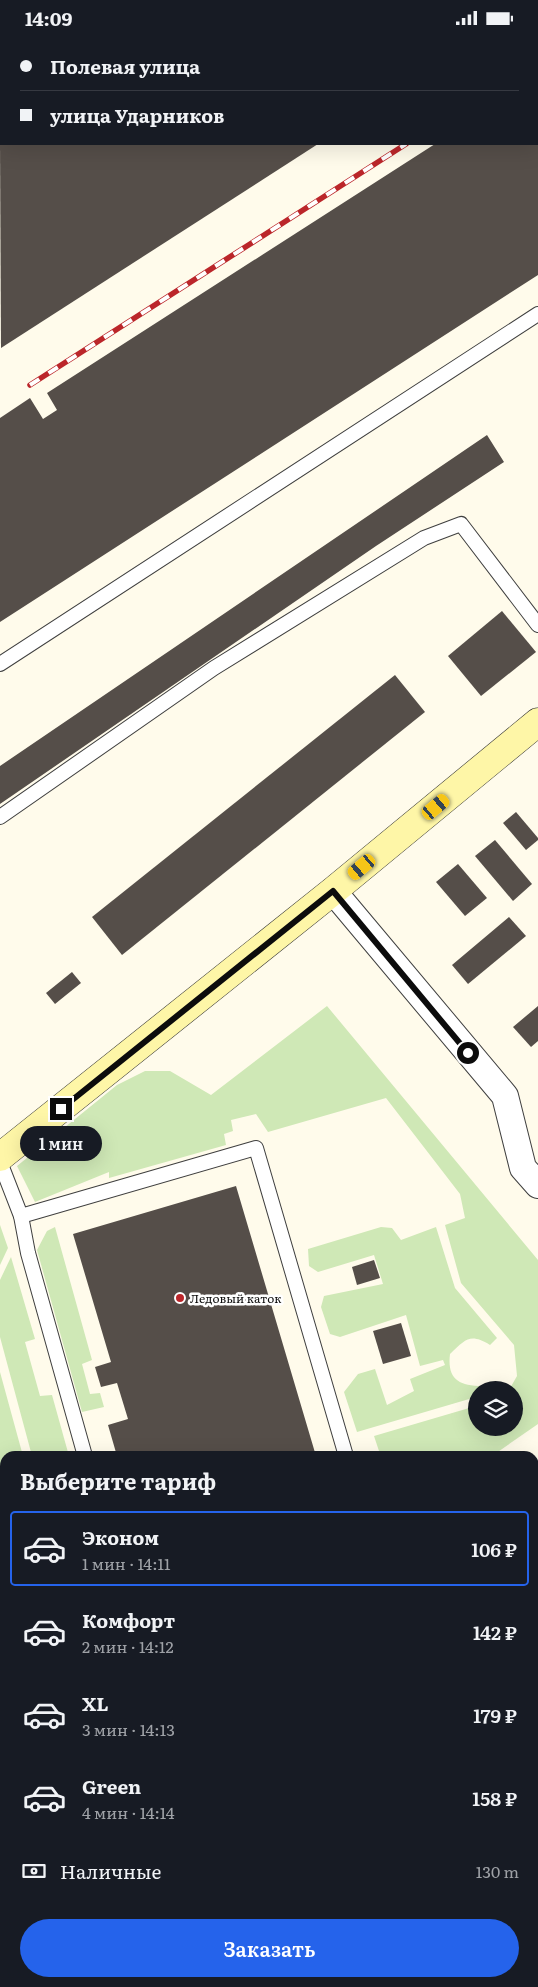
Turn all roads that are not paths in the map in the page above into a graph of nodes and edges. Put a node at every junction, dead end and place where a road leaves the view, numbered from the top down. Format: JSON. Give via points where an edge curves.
{"nodes":[{"id":1,"x":538,"y":314,"type":"edge"},
{"id":2,"x":538,"y":625,"type":"edge"},
{"id":3,"x":0,"y":665,"type":"edge"},
{"id":4,"x":538,"y":722,"type":"edge"},
{"id":5,"x":0,"y":817,"type":"edge"},
{"id":6,"x":333,"y":891,"type":"junction"},
{"id":7,"x":0,"y":1157,"type":"edge"},
{"id":8,"x":0,"y":1162,"type":"edge"},
{"id":9,"x":538,"y":1185,"type":"edge"},
{"id":10,"x":21,"y":1216,"type":"junction"},
{"id":11,"x":84,"y":1451,"type":"edge"},
{"id":12,"x":345,"y":1451,"type":"edge"}],
"edges":[{"from":1,"to":3,"type":"lane"},
{"from":2,"to":5,"type":"lane","via":[[461,524],[452,527],[424,537],[214,668]]},
{"from":4,"to":6,"type":"main road"},
{"from":6,"to":7,"type":"main road"},
{"from":6,"to":9,"type":"street","via":[[505,1097],[524,1168]]},
{"from":8,"to":10,"type":"lane"},
{"from":10,"to":11,"type":"lane","via":[[28,1253]]},
{"from":10,"to":12,"type":"lane","via":[[256,1148]]}]}
